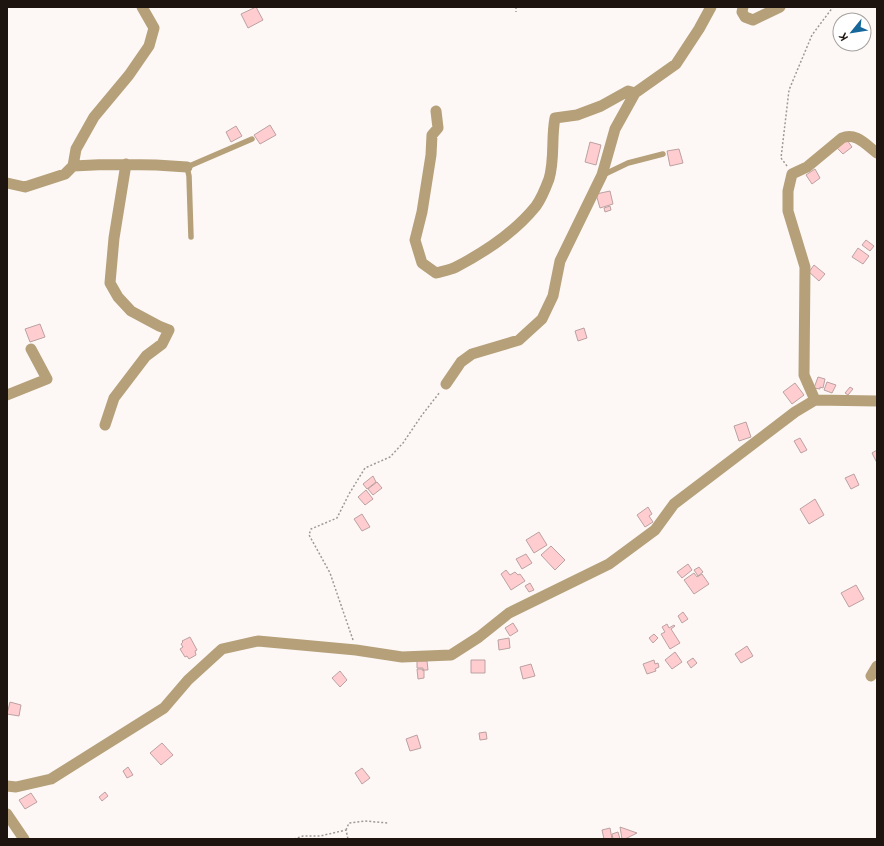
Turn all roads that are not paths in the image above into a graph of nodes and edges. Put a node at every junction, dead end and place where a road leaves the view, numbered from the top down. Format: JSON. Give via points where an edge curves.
{"nodes":[{"id":1,"x":142,"y":7,"type":"edge"},
{"id":2,"x":711,"y":7,"type":"edge"},
{"id":3,"x":743,"y":7,"type":"edge"},
{"id":4,"x":780,"y":7,"type":"edge"},
{"id":5,"x":635,"y":93,"type":"junction"},
{"id":6,"x":436,"y":111,"type":"dead end"},
{"id":7,"x":252,"y":139,"type":"dead end"},
{"id":8,"x":877,"y":153,"type":"edge"},
{"id":9,"x":663,"y":154,"type":"dead end"},
{"id":10,"x":126,"y":164,"type":"junction"},
{"id":11,"x":73,"y":166,"type":"junction"},
{"id":12,"x":187,"y":167,"type":"junction"},
{"id":13,"x":602,"y":175,"type":"junction"},
{"id":14,"x":7,"y":183,"type":"edge"},
{"id":15,"x":191,"y":237,"type":"dead end"},
{"id":16,"x":31,"y":349,"type":"dead end"},
{"id":17,"x":446,"y":384,"type":"road end"},
{"id":18,"x":7,"y":395,"type":"edge"},
{"id":19,"x":815,"y":400,"type":"junction"},
{"id":20,"x":877,"y":402,"type":"edge"},
{"id":21,"x":105,"y":425,"type":"dead end"},
{"id":22,"x":877,"y":666,"type":"edge"},
{"id":23,"x":871,"y":676,"type":"dead end"},
{"id":24,"x":7,"y":786,"type":"edge"},
{"id":25,"x":7,"y":814,"type":"edge"},
{"id":26,"x":24,"y":839,"type":"edge"}],
"edges":[{"from":1,"to":11,"type":"street","via":[[154,28],[149,46],[94,117],[76,149]]},
{"from":2,"to":5,"type":"street","via":[[676,64]]},
{"from":3,"to":4,"type":"street","via":[[745,18],[753,20]]},
{"from":5,"to":6,"type":"street","via":[[628,91],[601,106],[577,115],[555,118],[549,178],[537,205],[514,229],[486,248],[455,267],[436,273],[422,263],[415,240],[422,212],[432,135],[438,128]]},
{"from":5,"to":13,"type":"street","via":[[615,129]]},
{"from":7,"to":12,"type":"lane"},
{"from":8,"to":19,"type":"street","via":[[857,137],[848,135],[807,167],[792,174],[788,191],[788,211],[805,267],[804,375]]},
{"from":9,"to":13,"type":"lane","via":[[628,163]]},
{"from":10,"to":11,"type":"street"},
{"from":10,"to":12,"type":"street"},
{"from":10,"to":21,"type":"street","via":[[114,238],[110,283],[131,311],[169,330],[162,344],[146,356],[114,398]]},
{"from":11,"to":14,"type":"street","via":[[65,174],[25,187]]},
{"from":12,"to":15,"type":"lane"},
{"from":13,"to":17,"type":"street","via":[[560,261],[553,296],[542,319],[519,340],[472,354],[462,362]]},
{"from":16,"to":18,"type":"street","via":[[47,379]]},
{"from":19,"to":20,"type":"street"},
{"from":19,"to":24,"type":"street","via":[[789,416],[674,504],[655,530],[609,564],[509,613],[451,655],[402,657],[258,641],[222,649],[188,680],[164,708],[51,779],[16,787]]},
{"from":22,"to":23,"type":"street"},
{"from":25,"to":26,"type":"street"}]}
